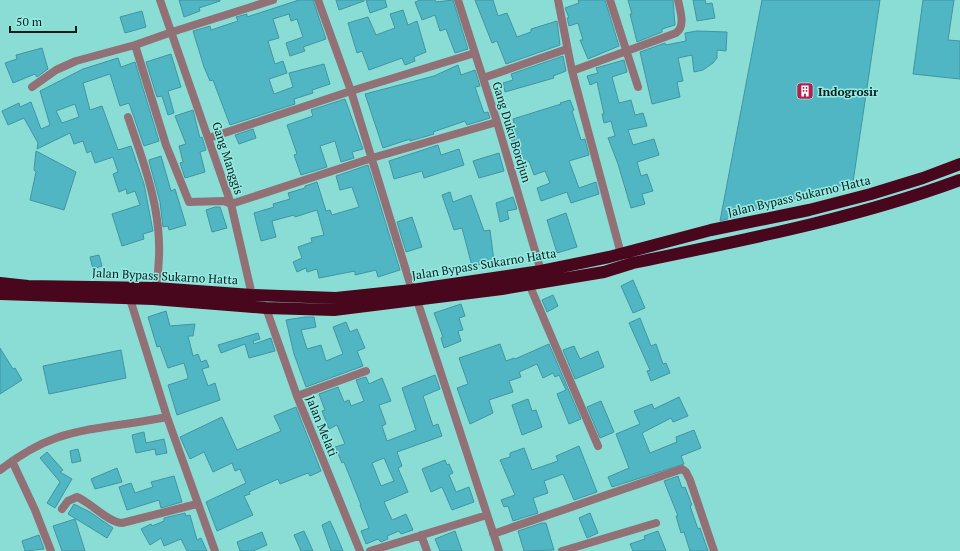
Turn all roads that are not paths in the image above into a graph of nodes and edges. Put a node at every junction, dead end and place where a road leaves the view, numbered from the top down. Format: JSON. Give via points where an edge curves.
{"nodes":[{"id":1,"x":160,"y":0,"type":"edge"},
{"id":2,"x":273,"y":0,"type":"edge"},
{"id":3,"x":318,"y":0,"type":"edge"},
{"id":4,"x":458,"y":0,"type":"edge"},
{"id":5,"x":558,"y":0,"type":"edge"},
{"id":6,"x":610,"y":0,"type":"edge"},
{"id":7,"x":678,"y":0,"type":"edge"},
{"id":8,"x":172,"y":32,"type":"junction"},
{"id":9,"x":135,"y":46,"type":"junction"},
{"id":10,"x":568,"y":49,"type":"junction"},
{"id":11,"x":628,"y":51,"type":"junction"},
{"id":12,"x":475,"y":53,"type":"junction"},
{"id":13,"x":572,"y":71,"type":"junction"},
{"id":14,"x":483,"y":78,"type":"junction"},
{"id":15,"x":32,"y":87,"type":"dead end"},
{"id":16,"x":638,"y":87,"type":"dead end"},
{"id":17,"x":351,"y":91,"type":"junction"},
{"id":18,"x":128,"y":117,"type":"dead end"},
{"id":19,"x":497,"y":122,"type":"junction"},
{"id":20,"x":209,"y":138,"type":"junction"},
{"id":21,"x":372,"y":158,"type":"junction"},
{"id":22,"x":960,"y":164,"type":"edge"},
{"id":23,"x":960,"y":180,"type":"edge"},
{"id":24,"x":231,"y":204,"type":"junction"},
{"id":25,"x":733,"y":226,"type":"junction"},
{"id":26,"x":711,"y":230,"type":"junction"},
{"id":27,"x":736,"y":241,"type":"junction"},
{"id":28,"x":715,"y":246,"type":"junction"},
{"id":29,"x":621,"y":254,"type":"junction"},
{"id":30,"x":541,"y":271,"type":"junction"},
{"id":31,"x":0,"y":283,"type":"edge"},
{"id":32,"x":529,"y":284,"type":"junction"},
{"id":33,"x":178,"y":289,"type":"junction"},
{"id":34,"x":155,"y":293,"type":"junction"},
{"id":35,"x":0,"y":294,"type":"edge"},
{"id":36,"x":252,"y":295,"type":"junction"},
{"id":37,"x":415,"y":295,"type":"junction"},
{"id":38,"x":130,"y":299,"type":"junction"},
{"id":39,"x":178,"y":302,"type":"junction"},
{"id":40,"x":266,"y":308,"type":"junction"},
{"id":41,"x":366,"y":371,"type":"dead end"},
{"id":42,"x":297,"y":396,"type":"junction"},
{"id":43,"x":167,"y":417,"type":"junction"},
{"id":44,"x":598,"y":446,"type":"dead end"},
{"id":45,"x":12,"y":461,"type":"junction"},
{"id":46,"x":0,"y":470,"type":"edge"},
{"id":47,"x":197,"y":504,"type":"junction"},
{"id":48,"x":62,"y":509,"type":"dead end"},
{"id":49,"x":487,"y":515,"type":"junction"},
{"id":50,"x":656,"y":523,"type":"dead end"},
{"id":51,"x":494,"y":534,"type":"junction"},
{"id":52,"x":421,"y":535,"type":"junction"},
{"id":53,"x":51,"y":551,"type":"edge"},
{"id":54,"x":215,"y":551,"type":"edge"},
{"id":55,"x":360,"y":551,"type":"edge"},
{"id":56,"x":370,"y":551,"type":"edge"},
{"id":57,"x":427,"y":551,"type":"edge"},
{"id":58,"x":499,"y":551,"type":"edge"},
{"id":59,"x":562,"y":551,"type":"edge"},
{"id":60,"x":714,"y":551,"type":"edge"}],
"edges":[{"from":1,"to":8,"type":"street","name":"Gang Manggis"},
{"from":2,"to":8,"type":"street"},
{"from":3,"to":17,"type":"street"},
{"from":4,"to":12,"type":"street","name":"Gang Duku Bordjun"},
{"from":5,"to":10,"type":"street"},
{"from":6,"to":11,"type":"street"},
{"from":7,"to":11,"type":"street","via":[[680,30]]},
{"from":8,"to":9,"type":"street"},
{"from":8,"to":20,"type":"street","name":"Gang Manggis"},
{"from":9,"to":15,"type":"street","via":[[71,64],[56,70]]},
{"from":9,"to":24,"type":"street","via":[[187,201],[224,201]]},
{"from":10,"to":13,"type":"street"},
{"from":10,"to":14,"type":"street"},
{"from":11,"to":13,"type":"street"},
{"from":11,"to":16,"type":"street"},
{"from":12,"to":14,"type":"street","name":"Gang Duku Bordjun"},
{"from":12,"to":17,"type":"street"},
{"from":13,"to":29,"type":"street"},
{"from":14,"to":19,"type":"street","name":"Gang Duku Bordjun"},
{"from":17,"to":20,"type":"street"},
{"from":17,"to":21,"type":"street"},
{"from":18,"to":34,"type":"street","via":[[149,179],[159,224],[160,262]]},
{"from":19,"to":21,"type":"street"},
{"from":19,"to":30,"type":"street","name":"Gang Duku Bordjun"},
{"from":20,"to":24,"type":"street","name":"Gang Manggis"},
{"from":21,"to":24,"type":"street"},
{"from":21,"to":37,"type":"street"},
{"from":22,"to":25,"type":"highway","name":"Jalan Bypass Sukarno Hatta","via":[[872,194]]},
{"from":23,"to":27,"type":"highway","name":"Jalan Bypass Sukarno Hatta","via":[[884,206]]},
{"from":24,"to":36,"type":"street","name":"Gang Manggis"},
{"from":25,"to":26,"type":"highway","name":"Jalan Bypass Sukarno Hatta"},
{"from":25,"to":27,"type":"highway"},
{"from":26,"to":28,"type":"highway"},
{"from":26,"to":29,"type":"highway","name":"Jalan Bypass Sukarno Hatta"},
{"from":27,"to":28,"type":"highway","name":"Jalan Bypass Sukarno Hatta"},
{"from":28,"to":32,"type":"highway","name":"Jalan Bypass Sukarno Hatta","via":[[633,263],[604,272]]},
{"from":29,"to":30,"type":"highway","name":"Jalan Bypass Sukarno Hatta"},
{"from":30,"to":37,"type":"highway","name":"Jalan Bypass Sukarno Hatta"},
{"from":31,"to":34,"type":"highway","name":"Jalan Bypass Sukarno Hatta"},
{"from":32,"to":37,"type":"highway","name":"Jalan Bypass Sukarno Hatta"},
{"from":32,"to":44,"type":"street"},
{"from":33,"to":34,"type":"highway","name":"Jalan Bypass Sukarno Hatta"},
{"from":33,"to":36,"type":"highway","name":"Jalan Bypass Sukarno Hatta"},
{"from":33,"to":39,"type":"highway"},
{"from":34,"to":38,"type":"highway","name":"Jalan Bypass Sukarno Hatta"},
{"from":34,"to":39,"type":"highway","name":"Jalan Bypass Sukarno Hatta"},
{"from":35,"to":38,"type":"highway","name":"Jalan Bypass Sukarno Hatta"},
{"from":36,"to":37,"type":"highway","name":"Jalan Bypass Sukarno Hatta","via":[[336,298]]},
{"from":37,"to":40,"type":"highway","name":"Jalan Bypass Sukarno Hatta","via":[[334,310]]},
{"from":37,"to":49,"type":"street"},
{"from":38,"to":43,"type":"street"},
{"from":39,"to":40,"type":"highway","name":"Jalan Bypass Sukarno Hatta"},
{"from":40,"to":42,"type":"street","name":"Jalan Melati"},
{"from":41,"to":42,"type":"street"},
{"from":42,"to":55,"type":"street","name":"Jalan Melati"},
{"from":43,"to":45,"type":"street","via":[[70,434],[36,447]]},
{"from":43,"to":47,"type":"street"},
{"from":45,"to":46,"type":"street"},
{"from":45,"to":53,"type":"street"},
{"from":47,"to":48,"type":"street","via":[[122,523],[114,521],[77,497],[68,501]]},
{"from":47,"to":54,"type":"street"},
{"from":49,"to":51,"type":"street"},
{"from":49,"to":52,"type":"street"},
{"from":50,"to":59,"type":"street"},
{"from":51,"to":58,"type":"street"},
{"from":51,"to":60,"type":"street","via":[[682,469],[690,480]]},
{"from":52,"to":56,"type":"street"},
{"from":52,"to":57,"type":"street"}]}
